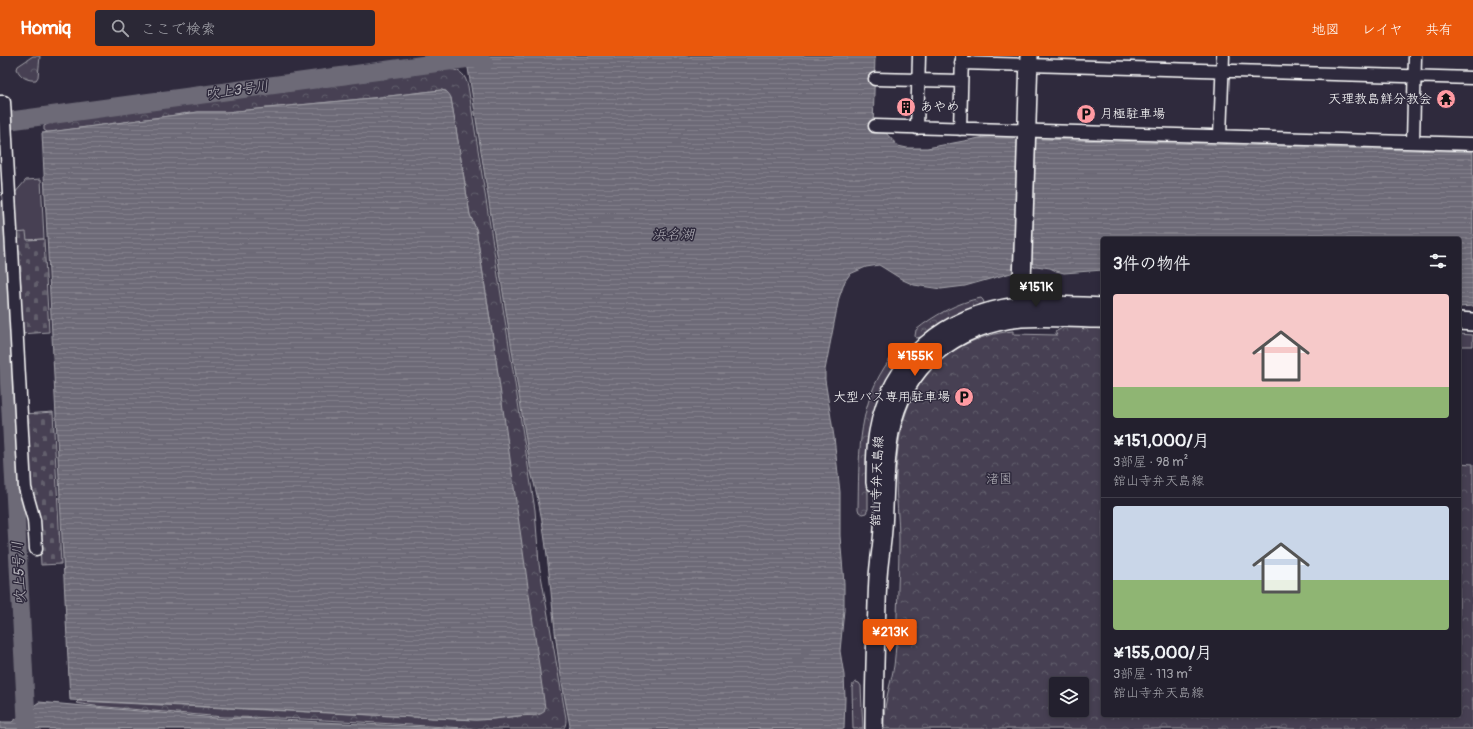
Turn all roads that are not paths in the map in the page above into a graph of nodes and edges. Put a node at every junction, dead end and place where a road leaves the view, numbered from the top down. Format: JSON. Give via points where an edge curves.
{"nodes":[{"id":1,"x":919,"y":56,"type":"edge"},
{"id":2,"x":1223,"y":56,"type":"edge"},
{"id":3,"x":1415,"y":56,"type":"edge"},
{"id":4,"x":962,"y":60,"type":"edge"},
{"id":5,"x":1028,"y":60,"type":"edge"},
{"id":6,"x":1222,"y":71,"type":"junction"},
{"id":7,"x":1414,"y":76,"type":"junction"},
{"id":8,"x":875,"y":78,"type":"dead end"},
{"id":9,"x":1473,"y":78,"type":"edge"},
{"id":10,"x":918,"y":80,"type":"junction"},
{"id":11,"x":961,"y":81,"type":"junction"},
{"id":12,"x":2,"y":108,"type":"edge"},
{"id":13,"x":875,"y":126,"type":"dead end"},
{"id":14,"x":916,"y":128,"type":"junction"},
{"id":15,"x":960,"y":129,"type":"junction"},
{"id":16,"x":1026,"y":132,"type":"junction"},
{"id":17,"x":1220,"y":136,"type":"junction"},
{"id":18,"x":1413,"y":142,"type":"junction"},
{"id":19,"x":1473,"y":144,"type":"edge"},
{"id":20,"x":1021,"y":307,"type":"junction"},
{"id":21,"x":1101,"y":307,"type":"edge"},
{"id":22,"x":1101,"y":319,"type":"edge"},
{"id":23,"x":1461,"y":321,"type":"edge"},
{"id":24,"x":1473,"y":322,"type":"edge"},
{"id":25,"x":1461,"y":328,"type":"edge"},
{"id":26,"x":1473,"y":328,"type":"edge"},
{"id":27,"x":36,"y":549,"type":"dead end"},
{"id":28,"x":874,"y":729,"type":"edge"}],
"edges":[{"from":1,"to":10,"type":"street"},
{"from":2,"to":6,"type":"street"},
{"from":3,"to":7,"type":"street"},
{"from":4,"to":5,"type":"street"},
{"from":4,"to":11,"type":"street"},
{"from":5,"to":6,"type":"street"},
{"from":5,"to":16,"type":"main road"},
{"from":6,"to":7,"type":"street"},
{"from":6,"to":17,"type":"street"},
{"from":7,"to":9,"type":"street"},
{"from":7,"to":18,"type":"street"},
{"from":8,"to":10,"type":"street"},
{"from":10,"to":11,"type":"street"},
{"from":10,"to":14,"type":"street"},
{"from":11,"to":15,"type":"street"},
{"from":12,"to":27,"type":"street","via":[[6,134],[25,488],[34,520]]},
{"from":13,"to":14,"type":"street"},
{"from":14,"to":15,"type":"street"},
{"from":15,"to":16,"type":"street"},
{"from":16,"to":17,"type":"street"},
{"from":16,"to":20,"type":"main road"},
{"from":17,"to":18,"type":"street"},
{"from":18,"to":19,"type":"street"},
{"from":20,"to":21,"type":"main road","name":"舘山寺弁天島線"},
{"from":20,"to":22,"type":"main road","name":"舘山寺弁天島線","via":[[1034,317]]},
{"from":20,"to":28,"type":"main road","name":"舘山寺弁天島線","via":[[992,324],[924,353],[922,364],[907,385],[897,408],[887,458],[883,540],[878,577]]},
{"from":23,"to":24,"type":"main road"},
{"from":25,"to":26,"type":"main road"}]}
